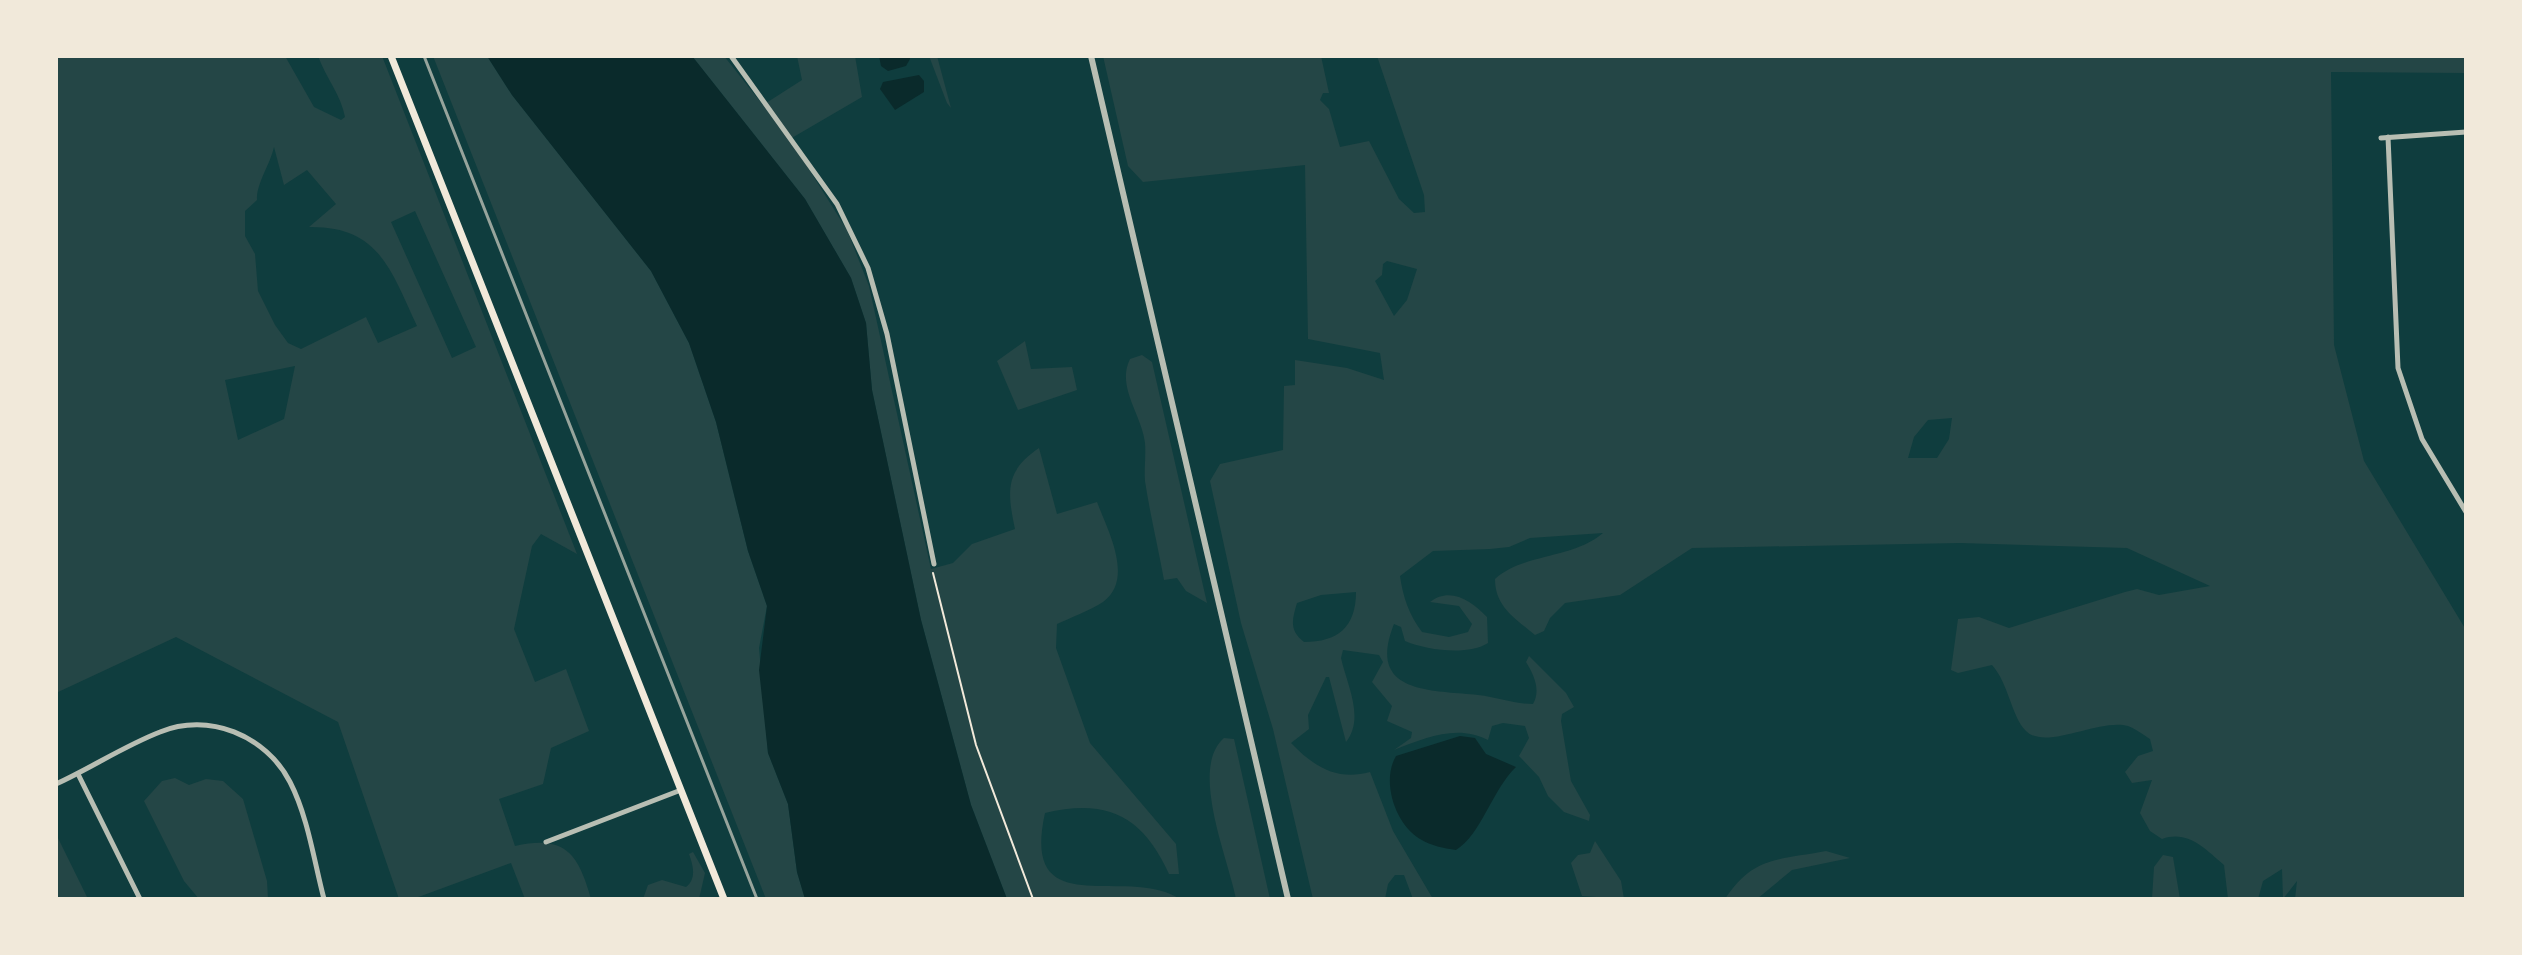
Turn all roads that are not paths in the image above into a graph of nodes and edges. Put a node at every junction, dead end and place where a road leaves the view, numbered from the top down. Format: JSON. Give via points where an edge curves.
{"nodes":[{"id":1,"x":391,"y":56,"type":"edge"},
{"id":2,"x":731,"y":56,"type":"edge"},
{"id":3,"x":1091,"y":56,"type":"edge"},
{"id":4,"x":2466,"y":132,"type":"edge"},
{"id":5,"x":2466,"y":512,"type":"edge"},
{"id":6,"x":934,"y":564,"type":"road end"},
{"id":7,"x":78,"y":774,"type":"junction"},
{"id":8,"x":56,"y":784,"type":"edge"},
{"id":9,"x":682,"y":790,"type":"junction"},
{"id":10,"x":546,"y":842,"type":"dead end"},
{"id":11,"x":140,"y":899,"type":"edge"},
{"id":12,"x":324,"y":899,"type":"edge"},
{"id":13,"x":724,"y":899,"type":"edge"},
{"id":14,"x":1288,"y":899,"type":"edge"}],
"edges":[{"from":1,"to":9,"type":"main road"},
{"from":2,"to":6,"type":"street","via":[[837,204],[868,268],[887,334]]},
{"from":3,"to":14,"type":"street"},
{"from":4,"to":5,"type":"street","via":[[2385,137],[2398,368],[2422,439]]},
{"from":7,"to":8,"type":"street"},
{"from":7,"to":11,"type":"street"},
{"from":7,"to":12,"type":"street","via":[[184,725],[211,725],[239,734],[261,748],[290,781]]},
{"from":9,"to":10,"type":"street"},
{"from":9,"to":13,"type":"main road"}]}
